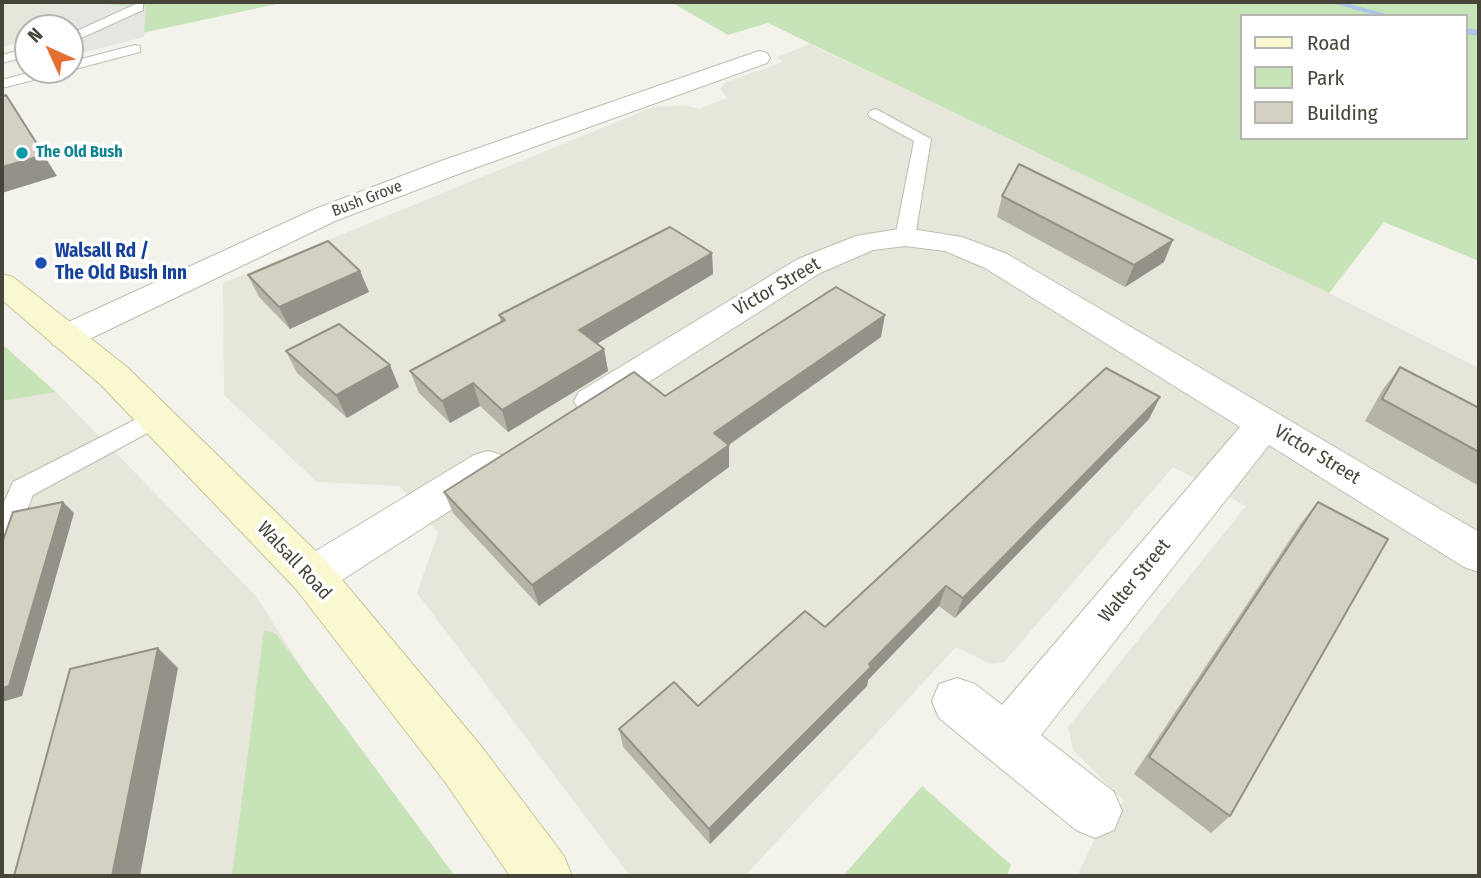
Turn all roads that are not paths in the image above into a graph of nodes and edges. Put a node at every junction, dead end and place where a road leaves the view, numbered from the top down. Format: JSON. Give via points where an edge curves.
{"nodes":[{"id":1,"x":138,"y":7,"type":"dead end"},
{"id":2,"x":84,"y":32,"type":"edge"},
{"id":3,"x":135,"y":50,"type":"dead end"},
{"id":4,"x":759,"y":58,"type":"dead end"},
{"id":5,"x":84,"y":63,"type":"edge"},
{"id":6,"x":876,"y":114,"type":"dead end"},
{"id":7,"x":905,"y":237,"type":"junction"},
{"id":8,"x":2,"y":284,"type":"edge"},
{"id":9,"x":65,"y":337,"type":"junction"},
{"id":10,"x":156,"y":418,"type":"junction"},
{"id":11,"x":560,"y":421,"type":"edge"},
{"id":12,"x":1265,"y":423,"type":"junction"},
{"id":13,"x":513,"y":450,"type":"edge"},
{"id":14,"x":2,"y":540,"type":"edge"},
{"id":15,"x":1479,"y":554,"type":"edge"},
{"id":16,"x":312,"y":576,"type":"junction"},
{"id":17,"x":957,"y":701,"type":"dead end"},
{"id":18,"x":1005,"y":740,"type":"junction"},
{"id":19,"x":1095,"y":811,"type":"dead end"},
{"id":20,"x":544,"y":876,"type":"edge"}],
"edges":[{"from":1,"to":2,"type":"lane"},
{"from":3,"to":5,"type":"lane"},
{"from":4,"to":9,"type":"street","name":"Bush Grove","via":[[688,91],[326,215]]},
{"from":6,"to":7,"type":"lane","via":[[923,139]]},
{"from":7,"to":11,"type":"street","name":"Victor Street","via":[[867,242],[809,265]]},
{"from":7,"to":12,"type":"street","name":"Victor Street","via":[[951,243],[996,261]]},
{"from":8,"to":9,"type":"main road","name":"Walsall Road"},
{"from":9,"to":10,"type":"main road","name":"Walsall Road"},
{"from":10,"to":14,"type":"lane","via":[[23,489]]},
{"from":10,"to":16,"type":"main road","name":"Walsall Road"},
{"from":12,"to":15,"type":"street","name":"Victor Street"},
{"from":12,"to":18,"type":"street","name":"Walter Street"},
{"from":13,"to":16,"type":"street"},
{"from":16,"to":20,"type":"main road","name":"Walsall Road","via":[[463,764]]},
{"from":17,"to":18,"type":"street"},
{"from":18,"to":19,"type":"street"}]}
